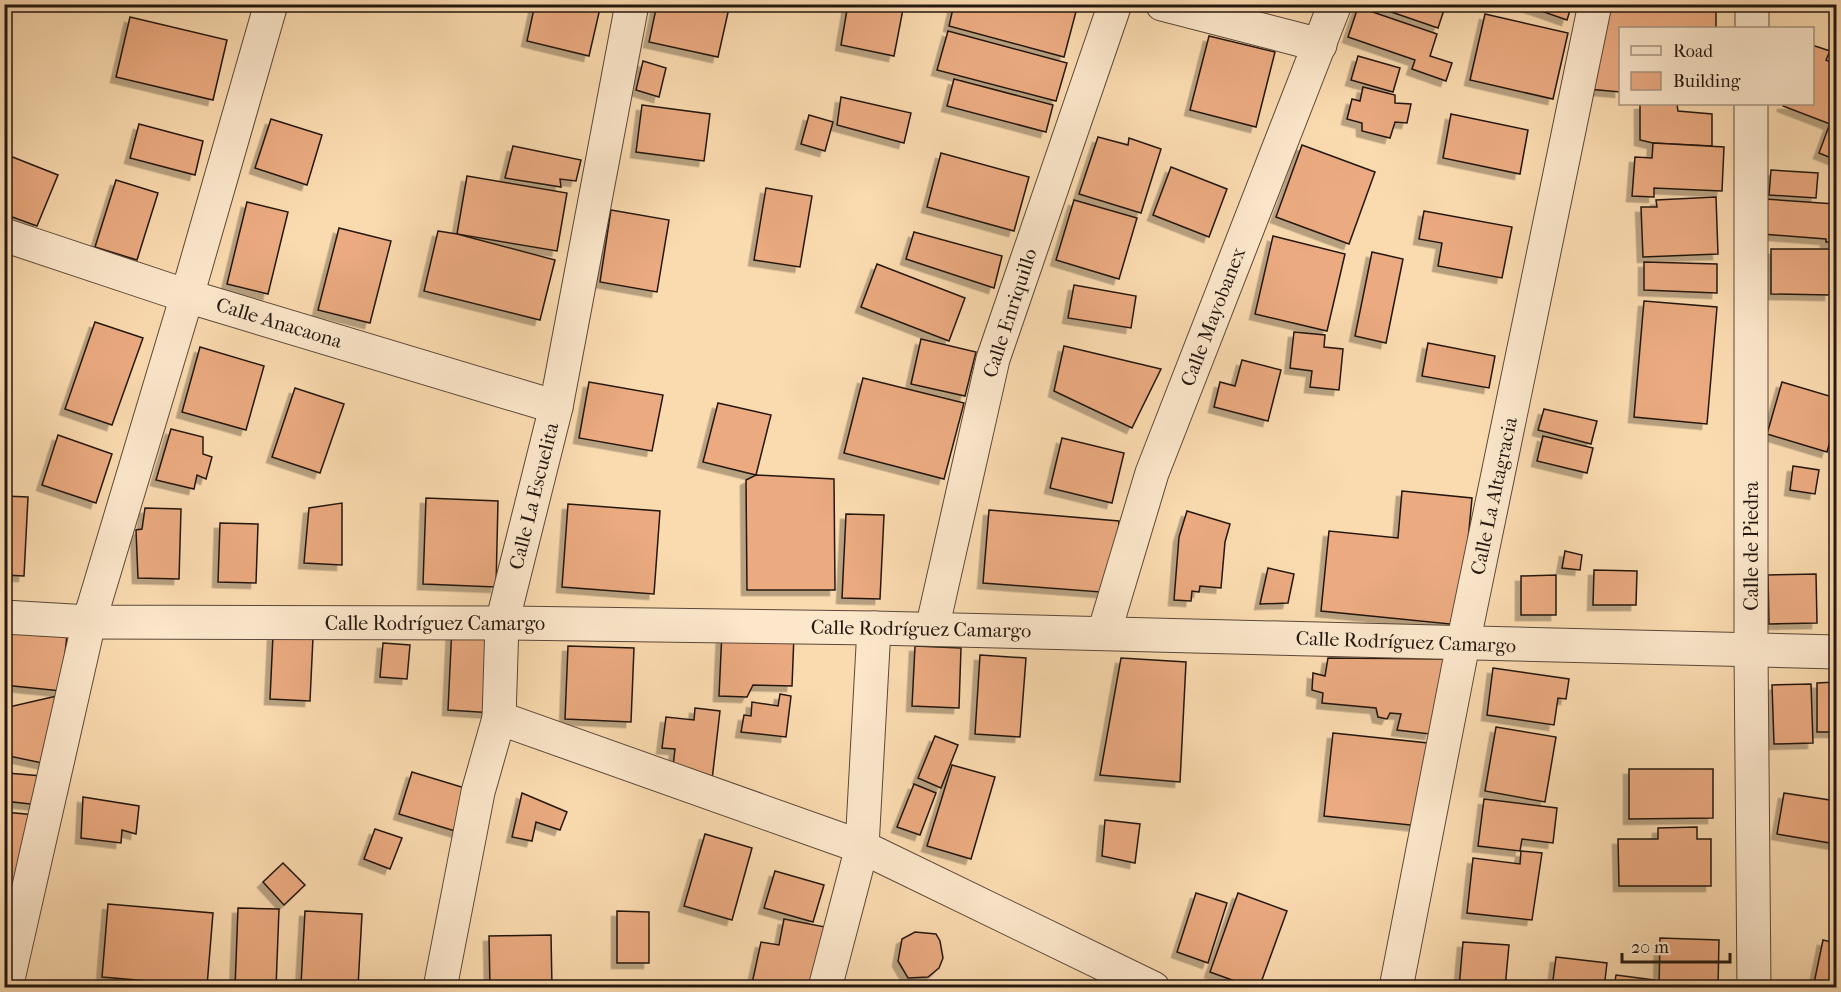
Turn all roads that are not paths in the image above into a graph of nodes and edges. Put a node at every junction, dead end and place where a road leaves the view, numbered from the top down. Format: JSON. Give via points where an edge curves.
{"nodes":[{"id":1,"x":271,"y":4,"type":"edge"},
{"id":2,"x":632,"y":4,"type":"edge"},
{"id":3,"x":1115,"y":4,"type":"edge"},
{"id":4,"x":1162,"y":4,"type":"edge"},
{"id":5,"x":1335,"y":4,"type":"edge"},
{"id":6,"x":1595,"y":4,"type":"edge"},
{"id":7,"x":1752,"y":4,"type":"edge"},
{"id":8,"x":1752,"y":27,"type":"edge"},
{"id":9,"x":1320,"y":45,"type":"junction"},
{"id":10,"x":1751,"y":105,"type":"edge"},
{"id":11,"x":4,"y":235,"type":"edge"},
{"id":12,"x":188,"y":296,"type":"junction"},
{"id":13,"x":556,"y":407,"type":"junction"},
{"id":14,"x":4,"y":617,"type":"edge"},
{"id":15,"x":89,"y":622,"type":"junction"},
{"id":16,"x":502,"y":623,"type":"junction"},
{"id":17,"x":874,"y":627,"type":"junction"},
{"id":18,"x":932,"y":629,"type":"junction"},
{"id":19,"x":1104,"y":633,"type":"junction"},
{"id":20,"x":1463,"y":644,"type":"junction"},
{"id":21,"x":1751,"y":651,"type":"junction"},
{"id":22,"x":1836,"y":652,"type":"edge"},
{"id":23,"x":499,"y":718,"type":"junction"},
{"id":24,"x":862,"y":847,"type":"junction"},
{"id":25,"x":6,"y":987,"type":"edge"},
{"id":26,"x":440,"y":987,"type":"edge"},
{"id":27,"x":825,"y":987,"type":"edge"},
{"id":28,"x":1153,"y":987,"type":"edge"},
{"id":29,"x":1396,"y":987,"type":"edge"},
{"id":30,"x":1754,"y":987,"type":"edge"}],
"edges":[{"from":1,"to":12,"type":"street"},
{"from":2,"to":13,"type":"street","name":"Calle La Escuelita"},
{"from":3,"to":18,"type":"street","name":"Calle Enriquillo","via":[[993,359]]},
{"from":4,"to":9,"type":"street"},
{"from":5,"to":9,"type":"street","name":"Calle Mayobanex"},
{"from":6,"to":20,"type":"street","name":"Calle La Altagracia"},
{"from":7,"to":8,"type":"street"},
{"from":9,"to":19,"type":"street","name":"Calle Mayobanex","via":[[1152,473]]},
{"from":10,"to":21,"type":"street","name":"Calle de Piedra"},
{"from":11,"to":12,"type":"street","name":"Calle Anacaona"},
{"from":12,"to":13,"type":"street","name":"Calle Anacaona"},
{"from":12,"to":15,"type":"street"},
{"from":13,"to":16,"type":"street","name":"Calle La Escuelita"},
{"from":14,"to":15,"type":"street","name":"Calle Rodríguez Camargo"},
{"from":15,"to":16,"type":"street","name":"Calle Rodríguez Camargo"},
{"from":15,"to":25,"type":"street"},
{"from":16,"to":17,"type":"street","name":"Calle Rodríguez Camargo"},
{"from":16,"to":23,"type":"street","name":"Calle La Escuelita"},
{"from":17,"to":18,"type":"street","name":"Calle Rodríguez Camargo"},
{"from":17,"to":24,"type":"street"},
{"from":18,"to":19,"type":"street","name":"Calle Rodríguez Camargo"},
{"from":19,"to":20,"type":"street","name":"Calle Rodríguez Camargo"},
{"from":20,"to":21,"type":"street","name":"Calle Rodríguez Camargo"},
{"from":20,"to":29,"type":"street","name":"Calle La Altagracia"},
{"from":21,"to":22,"type":"street","name":"Calle Rodríguez Camargo"},
{"from":21,"to":30,"type":"street","name":"Calle de Piedra"},
{"from":23,"to":24,"type":"street"},
{"from":23,"to":26,"type":"street","name":"Calle La Escuelita","via":[[478,792]]},
{"from":24,"to":27,"type":"street"},
{"from":24,"to":28,"type":"street"}]}
